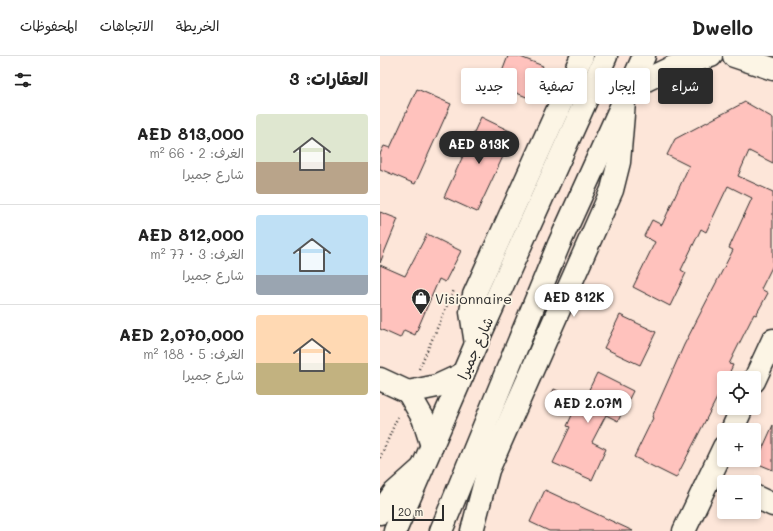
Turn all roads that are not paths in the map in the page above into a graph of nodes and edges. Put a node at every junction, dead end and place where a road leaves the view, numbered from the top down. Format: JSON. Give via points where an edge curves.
{"nodes":[{"id":1,"x":582,"y":56,"type":"edge"},
{"id":2,"x":606,"y":56,"type":"edge"},
{"id":3,"x":644,"y":56,"type":"edge"},
{"id":4,"x":711,"y":56,"type":"edge"},
{"id":5,"x":734,"y":56,"type":"edge"},
{"id":6,"x":638,"y":68,"type":"edge"},
{"id":7,"x":773,"y":69,"type":"edge"},
{"id":8,"x":650,"y":78,"type":"edge"},
{"id":9,"x":621,"y":104,"type":"edge"},
{"id":10,"x":624,"y":104,"type":"edge"},
{"id":11,"x":773,"y":340,"type":"edge"},
{"id":12,"x":476,"y":344,"type":"junction"},
{"id":13,"x":759,"y":371,"type":"edge"},
{"id":14,"x":463,"y":374,"type":"junction"},
{"id":15,"x":380,"y":379,"type":"edge"},
{"id":16,"x":408,"y":392,"type":"junction"},
{"id":17,"x":432,"y":446,"type":"junction"},
{"id":18,"x":422,"y":468,"type":"junction"},
{"id":19,"x":717,"y":480,"type":"edge"},
{"id":20,"x":761,"y":499,"type":"edge"},
{"id":21,"x":773,"y":505,"type":"edge"},
{"id":22,"x":380,"y":513,"type":"edge"},
{"id":23,"x":394,"y":531,"type":"edge"},
{"id":24,"x":441,"y":531,"type":"edge"},
{"id":25,"x":472,"y":531,"type":"edge"},
{"id":26,"x":684,"y":531,"type":"edge"}],
"edges":[{"from":1,"to":12,"type":"street","via":[[474,295],[471,312]]},
{"from":2,"to":12,"type":"street","name":"شارع جميرا"},
{"from":3,"to":6,"type":"street"},
{"from":4,"to":8,"type":"street","via":[[673,67]]},
{"from":5,"to":7,"type":"street"},
{"from":9,"to":24,"type":"street","via":[[559,244]]},
{"from":10,"to":25,"type":"street","via":[[619,162],[612,190],[488,470]]},
{"from":11,"to":13,"type":"street"},
{"from":12,"to":14,"type":"street","name":"شارع جميرا"},
{"from":14,"to":16,"type":"street","via":[[437,386]]},
{"from":14,"to":17,"type":"street","name":"شارع جميرا"},
{"from":15,"to":16,"type":"street"},
{"from":16,"to":17,"type":"street","via":[[422,418]]},
{"from":17,"to":18,"type":"street","name":"شارع جميرا"},
{"from":18,"to":22,"type":"street","via":[[394,493]]},
{"from":18,"to":23,"type":"street","name":"شارع جميرا"},
{"from":19,"to":26,"type":"street"},
{"from":20,"to":21,"type":"street"}]}
